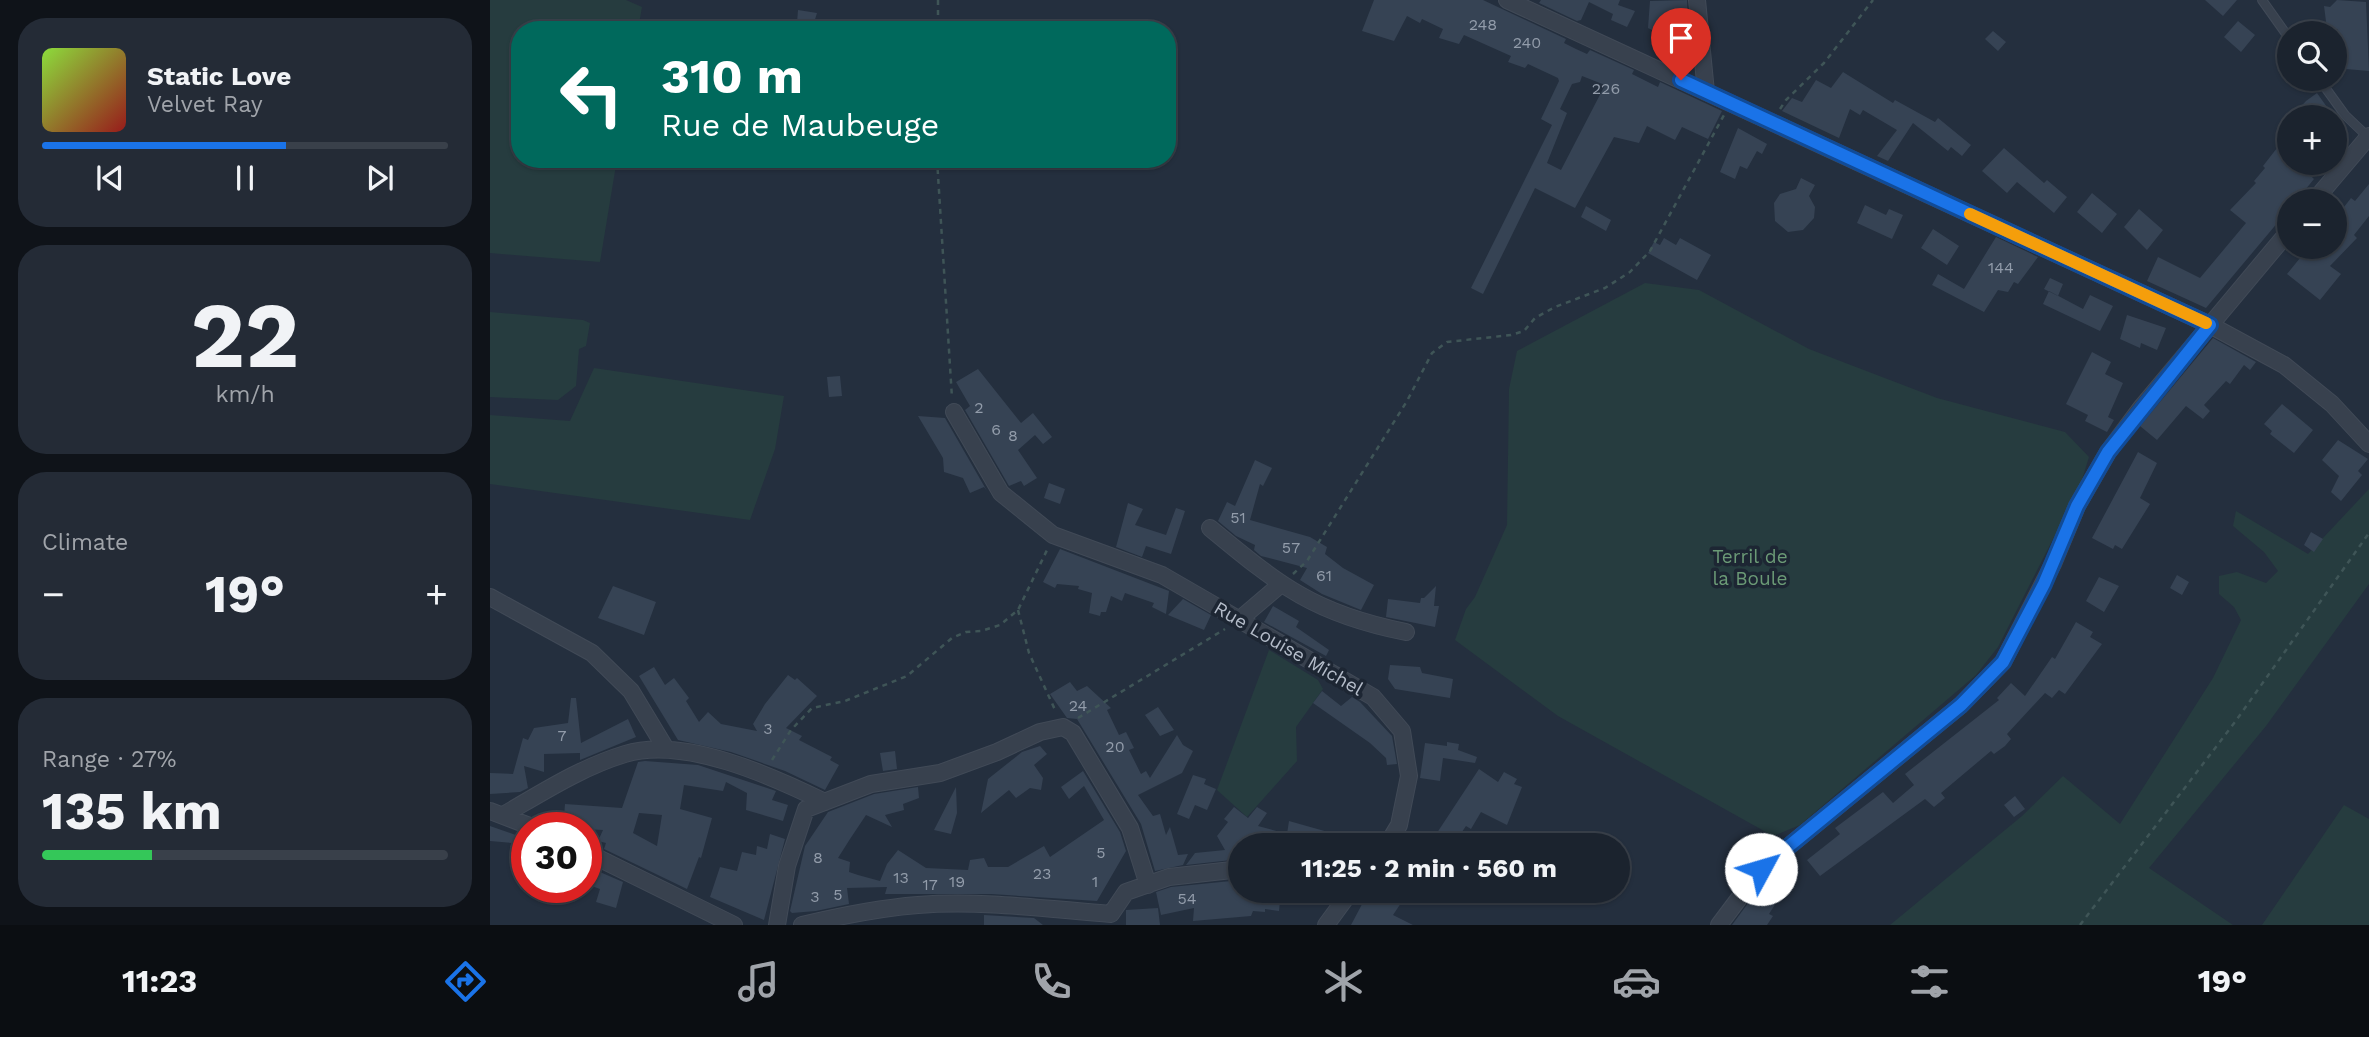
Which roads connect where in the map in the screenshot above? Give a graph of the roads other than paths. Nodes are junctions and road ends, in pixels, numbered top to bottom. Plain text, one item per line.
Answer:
1 (1507, 0) edge
2 (1697, 0) edge
3 (2262, 0) edge
4 (2277, 21) edge
5 (2328, 91) edge
6 (1706, 92) junction
7 (2369, 137) edge
8 (2324, 189) edge
9 (2277, 245) edge
10 (2210, 325) junction
11 (954, 412) road end
12 (2369, 444) edge
13 (1210, 528) dead end
14 (1280, 585) junction
15 (490, 597) edge
16 (1240, 620) junction
17 (1406, 632) dead end
18 (666, 749) junction
19 (825, 802) junction
20 (497, 813) edge
21 (1394, 833) edge
22 (602, 860) edge
23 (1228, 870) edge
24 (1148, 885) junction
25 (1338, 903) edge
26 (1114, 920) edge
27 (734, 925) edge
28 (777, 925) edge
29 (802, 925) edge
30 (1326, 925) edge
31 (1719, 925) edge

1 - 6 street
2 - 6 street
3 - 4 lane
5 - 7 lane
6 - 10 street
7 - 8 street
9 - 10 street
10 - 12 street
10 - 31 street
11 - 16 street, Rue Louise Michel
13 - 14 street
14 - 16 street
14 - 17 street
15 - 18 street
16 - 21 street, Rue Louise Michel
18 - 19 street
18 - 20 street
19 - 24 street
19 - 28 street
22 - 27 street
23 - 24 street
24 - 26 street
25 - 30 street
26 - 29 street

